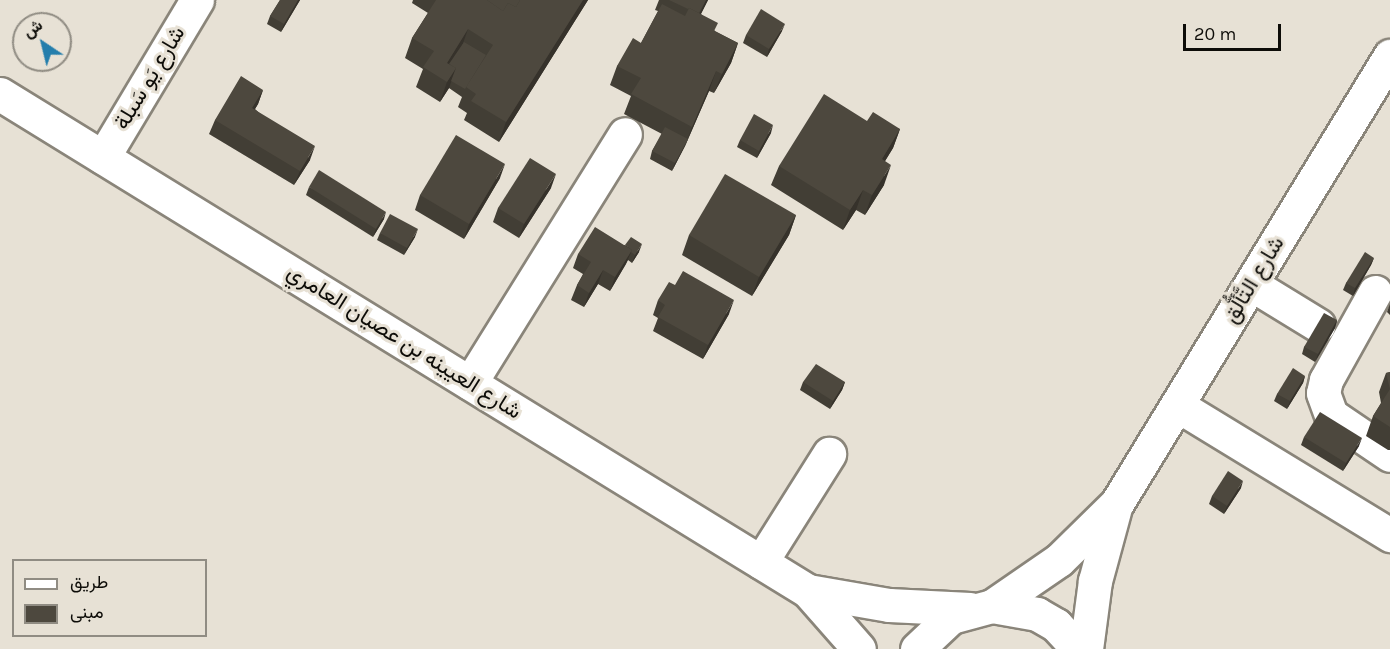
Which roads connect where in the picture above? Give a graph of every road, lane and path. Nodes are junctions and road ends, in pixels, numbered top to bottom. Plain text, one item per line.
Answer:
1 (197, 0) edge
2 (1390, 56) edge
3 (0, 94) edge
4 (625, 134) dead end
5 (102, 157) junction
6 (1251, 284) junction
7 (1375, 292) dead end
8 (1332, 334) junction
9 (470, 383) junction
10 (1177, 405) junction
11 (829, 454) dead end
12 (1390, 455) edge
13 (1117, 503) junction
14 (1390, 535) edge
15 (761, 562) junction
16 (808, 591) junction
17 (981, 607) junction
18 (860, 649) edge
19 (917, 649) edge
20 (1078, 649) edge
21 (1086, 649) edge

1 - 5 street, شارع يَو سَبلة
2 - 6 street, شارع التَّألُّق
3 - 5 street, شارع العيينه بن عصيان العامري
4 - 9 street
5 - 9 street, شارع العيينه بن عصيان العامري
6 - 8 street
6 - 10 street, شارع التَّألُّق
7 - 8 street
8 - 12 street
9 - 15 street, شارع العيينه بن عصيان العامري
10 - 13 street, شارع التَّألُّق
10 - 14 street
11 - 15 street
13 - 17 street, شارع التَّألُّق
13 - 21 street, شارع التَّألُّق
15 - 16 street, شارع العيينه بن عصيان العامري
16 - 17 street, شارع العيينه بن عصيان العامري
16 - 18 street, شارع العيينه بن عصيان العامري
17 - 19 street, شارع التَّألُّق
17 - 20 street, شارع العيينه بن عصيان العامري

